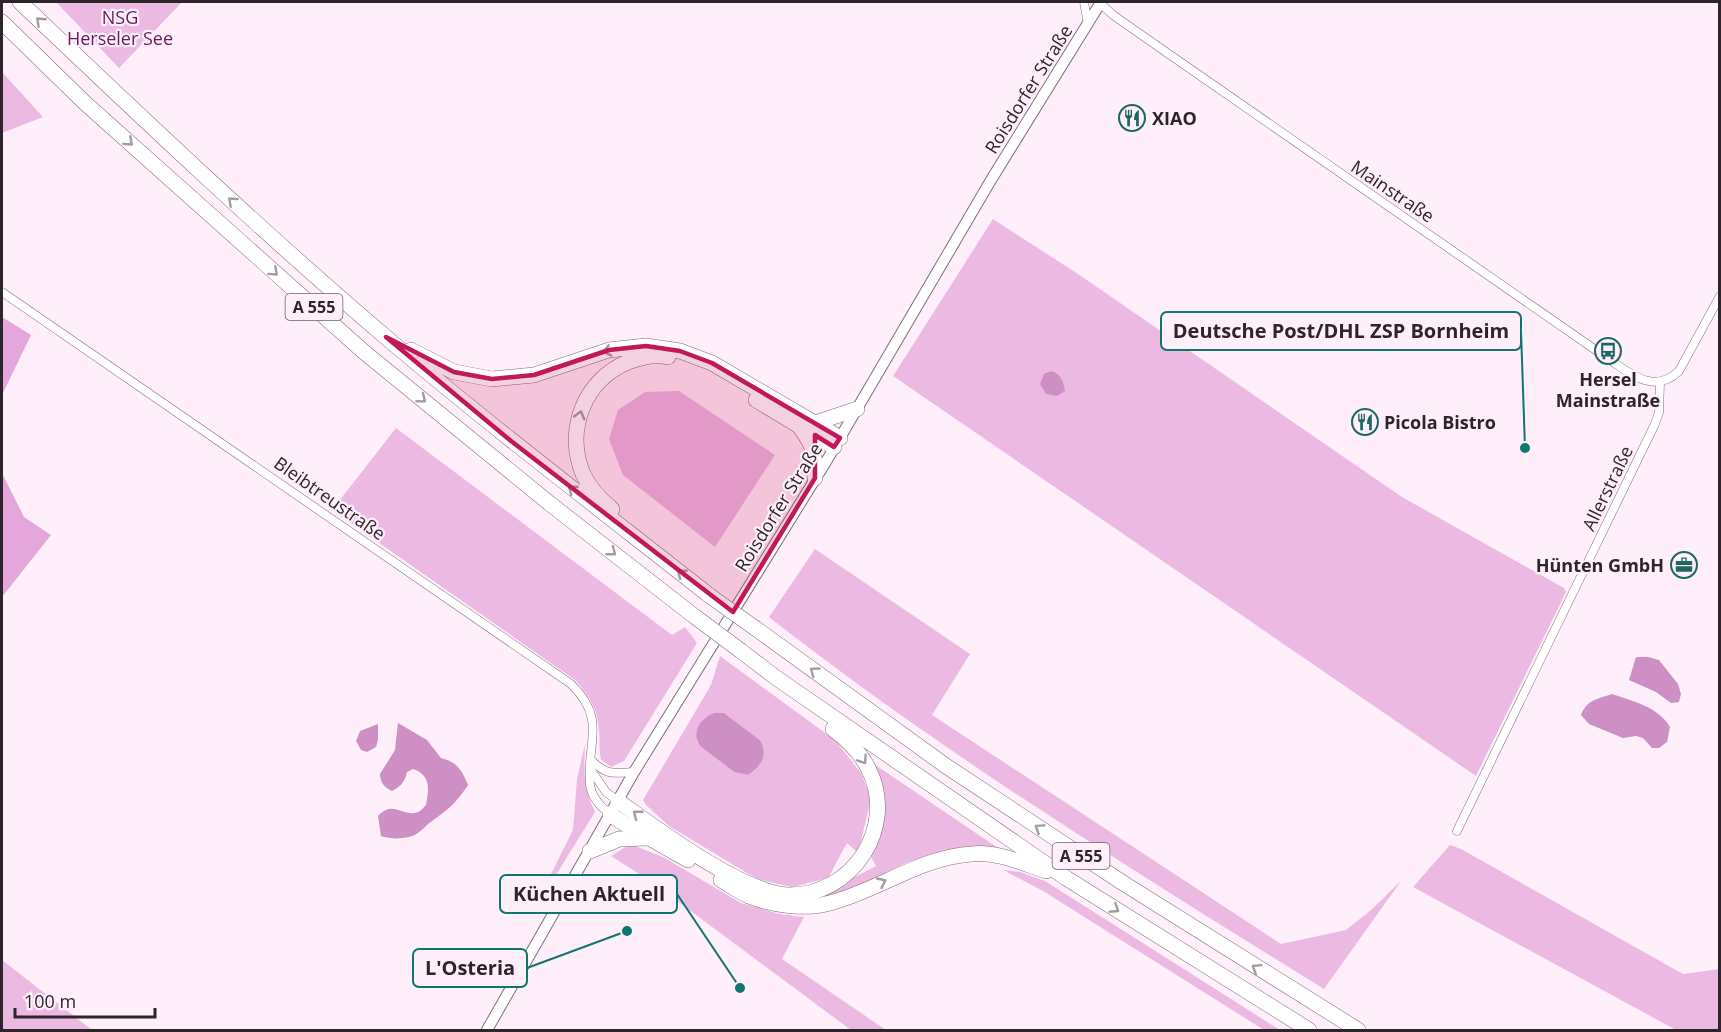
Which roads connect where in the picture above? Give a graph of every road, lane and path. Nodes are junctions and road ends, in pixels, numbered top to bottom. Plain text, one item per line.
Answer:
1 (20, 2) edge
2 (1084, 2) edge
3 (1100, 2) edge
4 (2, 22) edge
5 (1088, 24) junction
6 (2, 292) edge
7 (1719, 296) edge
8 (386, 337) junction
9 (1660, 382) junction
10 (857, 409) junction
11 (815, 423) junction
12 (799, 427) junction
13 (837, 442) junction
14 (815, 478) junction
15 (652, 550) junction
16 (775, 677) junction
17 (591, 760) junction
18 (591, 770) junction
19 (634, 772) junction
20 (614, 807) junction
21 (1457, 831) dead end
22 (650, 838) junction
23 (590, 851) junction
24 (1066, 878) junction
25 (487, 1030) edge
26 (1309, 1030) edge
27 (1358, 1030) edge

8 -> 1 highway, A 555
2 - 5 street
3 - 5 main road, Roisdorfer Straße
3 - 9 street, Mainstraße
4 -> 16 highway, A 555, bridge
5 - 10 main road, Roisdorfer Straße
6 - 17 street, Bleibtreustraße
7 - 9 street
11 -> 8 highway
15 -> 8 highway, A 555
9 - 21 street, Allerstraße
10 - 11 highway
10 - 13 main road, Roisdorfer Straße
11 - 13 highway
12 - 13 highway
12 - 14 highway
15 -> 12 highway
13 - 14 main road, Roisdorfer Straße
14 - 19 main road, Roisdorfer Straße
27 -> 15 highway, A 555, bridge
16 -> 20 highway
16 - 24 highway, A 555
17 - 18 street, Bleibtreustraße
17 - 19 street
18 - 20 street
18 - 20 street, Bleibtreustraße
19 - 20 main road, Roisdorfer Straße
20 - 22 highway
20 - 23 main road, Roisdorfer Straße
22 - 23 highway
22 -> 24 highway
23 - 25 main road, Roisdorfer Straße
24 -> 26 highway, A 555

